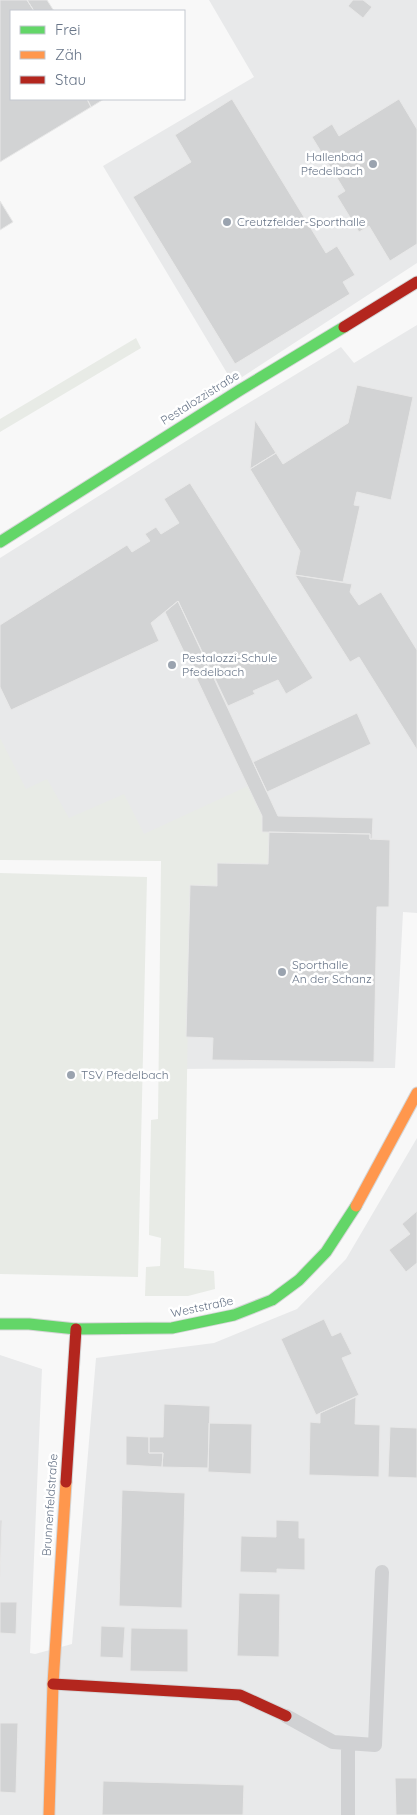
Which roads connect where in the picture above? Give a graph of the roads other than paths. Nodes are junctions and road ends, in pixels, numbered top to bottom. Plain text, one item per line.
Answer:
1 (417, 282) edge
2 (0, 542) edge
3 (417, 1092) edge
4 (0, 1324) edge
5 (76, 1329) junction
6 (382, 1572) dead end
7 (52, 1684) junction
8 (286, 1716) joint
9 (348, 1743) junction
10 (49, 1815) edge
11 (348, 1815) edge

1 - 2 street, Pestalozzistraße
3 - 5 street, Weststraße
4 - 5 street, Weststraße
5 - 7 street, Brunnenfeldstraße
6 - 9 lane
7 - 8 street
7 - 10 street, Brunnenfeldstraße
8 - 9 lane
9 - 11 lane

